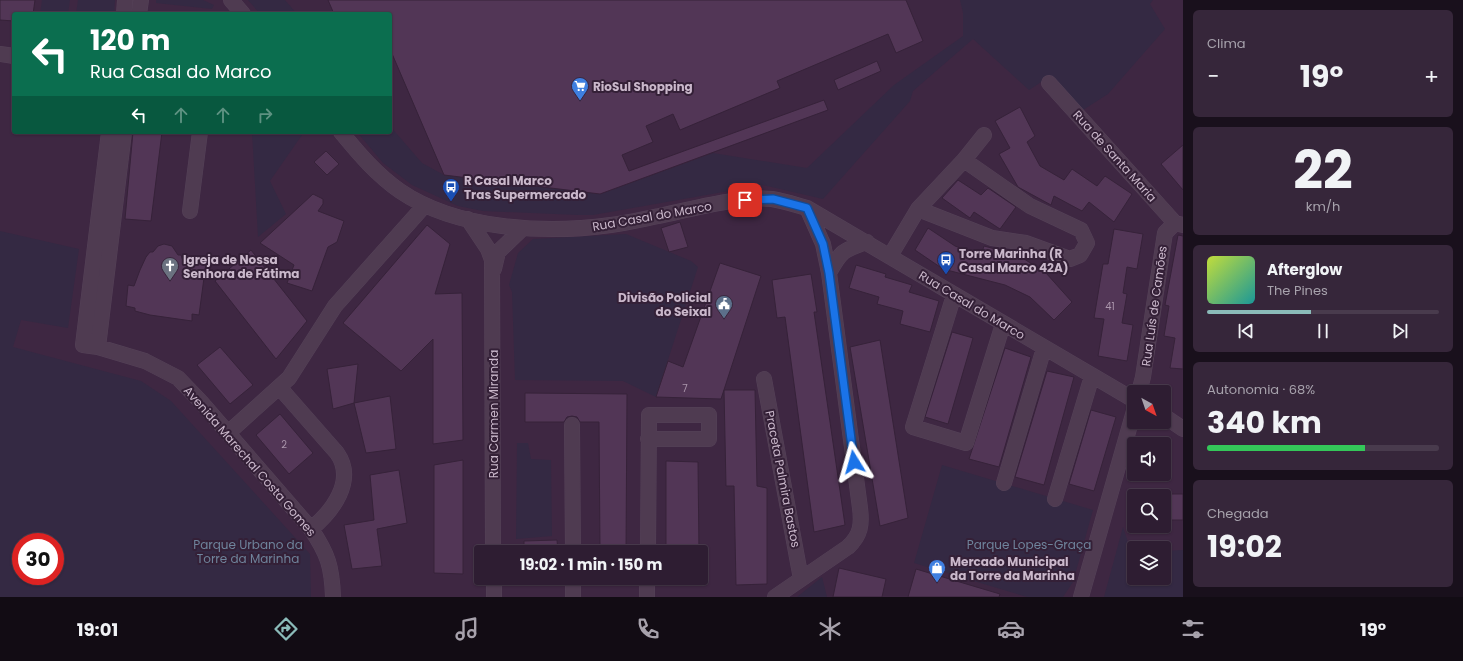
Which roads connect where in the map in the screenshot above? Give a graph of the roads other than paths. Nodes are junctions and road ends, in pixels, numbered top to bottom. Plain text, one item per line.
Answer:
1 (125, 0) edge
2 (141, 0) edge
3 (124, 12) edge
4 (139, 12) edge
5 (0, 54) edge
6 (12, 56) edge
7 (1049, 83) dead end
8 (109, 134) edge
9 (124, 134) edge
10 (200, 134) edge
11 (343, 134) edge
12 (984, 135) dead end
13 (964, 160) junction
14 (426, 205) junction
15 (807, 208) junction
16 (918, 209) junction
17 (190, 211) dead end
18 (468, 219) junction
19 (1179, 224) edge
20 (523, 228) junction
21 (867, 242) junction
22 (890, 256) junction
23 (829, 273) junction
24 (493, 276) junction
25 (954, 295) junction
26 (1003, 324) junction
27 (98, 347) junction
28 (1044, 348) junction
29 (1092, 376) junction
30 (764, 378) dead end
31 (1141, 385) edge
32 (280, 388) junction
33 (1127, 396) edge
34 (1171, 421) edge
35 (572, 425) dead end
36 (1129, 429) edge
37 (1183, 429) edge
38 (228, 433) junction
39 (648, 439) dead end
40 (1004, 483) dead end
41 (1055, 499) dead end
42 (311, 529) junction
43 (494, 545) edge
44 (573, 545) edge
45 (648, 545) edge
46 (801, 579) junction
47 (494, 585) edge
48 (573, 585) edge
49 (648, 585) edge
50 (333, 597) edge
51 (494, 597) edge
52 (573, 597) edge
53 (647, 597) edge
54 (775, 597) edge
55 (1081, 597) edge

1 - 3 street
2 - 4 street
5 - 6 street
7 - 19 street, Rua de Santa Maria
8 - 27 street, Avenida Marechal Costa Gomes
9 - 27 street
10 - 17 street
11 - 14 street, Rua Casal do Marco
12 - 13 street
13 - 16 street
13 - 16 street
14 - 18 street, Rua Casal do Marco
14 - 32 street
15 - 20 street, Rua Casal do Marco
15 - 21 street, Rua Casal do Marco
15 - 23 street
16 - 22 street
18 - 20 street, Rua Casal do Marco
18 - 24 street, Rua Carmen Miranda
19 - 31 street, Rua Luís de Camões
20 - 24 street, Rua Carmen Miranda
21 - 22 street, Rua Casal do Marco
21 - 23 street
22 - 25 street, Rua Casal do Marco
23 - 46 street
24 - 43 street, Rua Carmen Miranda
25 - 26 street, Rua Casal do Marco
25 - 26 street
26 - 28 street, Rua Casal do Marco
27 - 38 street, Avenida Marechal Costa Gomes
28 - 29 street, Rua Casal do Marco
28 - 40 street
29 - 33 street, Rua Casal do Marco
29 - 41 street
30 - 46 street, Praceta Palmira Bastos
32 - 38 street
32 - 42 street
34 - 37 street
35 - 44 street
36 - 55 street
38 - 42 street, Avenida Marechal Costa Gomes
39 - 45 street
42 - 50 street, Avenida Marechal Costa Gomes
46 - 54 street
47 - 51 street
48 - 52 street
49 - 53 street

